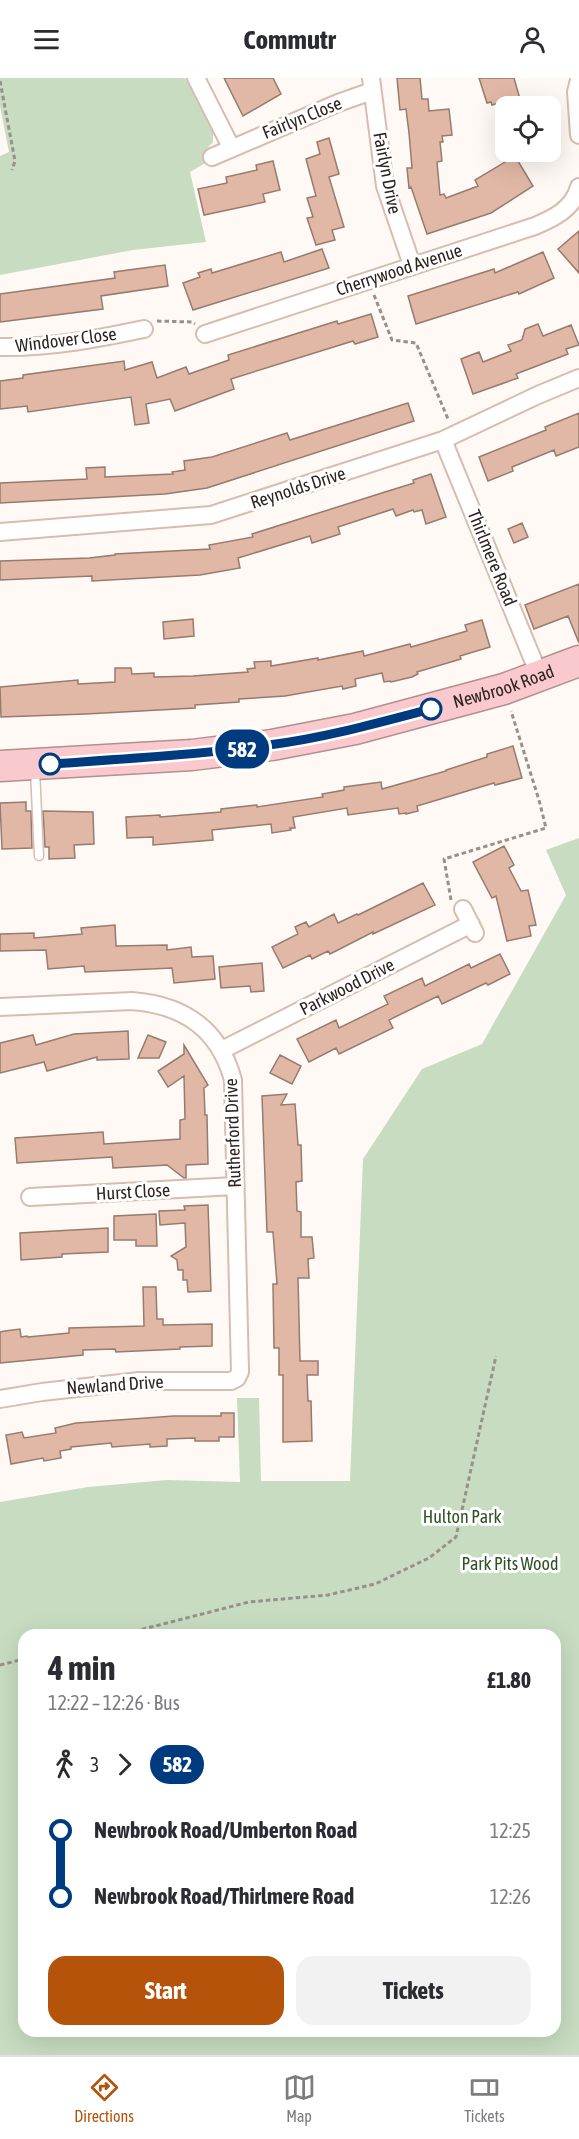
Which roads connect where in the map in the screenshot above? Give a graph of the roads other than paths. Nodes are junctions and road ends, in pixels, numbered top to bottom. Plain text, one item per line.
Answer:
1 (196, 78) edge
2 (579, 80) edge
3 (372, 85) edge
4 (579, 135) edge
5 (231, 147) junction
6 (212, 156) dead end
7 (579, 187) edge
8 (411, 266) junction
9 (135, 325) road end
10 (205, 334) road end
11 (0, 347) edge
12 (579, 378) edge
13 (449, 438) junction
14 (0, 532) edge
15 (579, 661) edge
16 (540, 676) junction
17 (35, 765) junction
18 (0, 766) edge
19 (39, 856) dead end
20 (470, 922) dead end
21 (0, 1007) edge
22 (222, 1050) junction
23 (235, 1186) junction
24 (30, 1196) dead end
25 (231, 1380) joint
26 (0, 1400) edge

1 - 5 street
2 - 4 street
3 - 5 street, Fairlyn Close
3 - 8 street, Fairlyn Drive
5 - 6 street, Fairlyn Close
7 - 8 street, Cherrywood Avenue
8 - 10 street, Cherrywood Avenue
9 - 11 street, Windover Close
12 - 13 street, Reynolds Drive
13 - 14 street, Reynolds Drive
13 - 16 street, Thirlmere Road
15 - 16 highway, Newbrook Road
16 - 17 highway, Newbrook Road
17 - 18 highway, Newbrook Road
17 - 19 lane
20 - 22 street, Parkwood Drive
21 - 22 street, Rutherford Drive
22 - 23 street, Rutherford Drive
23 - 24 street, Hurst Close
23 - 25 street, Rutherford Drive
25 - 26 street, Newland Drive

